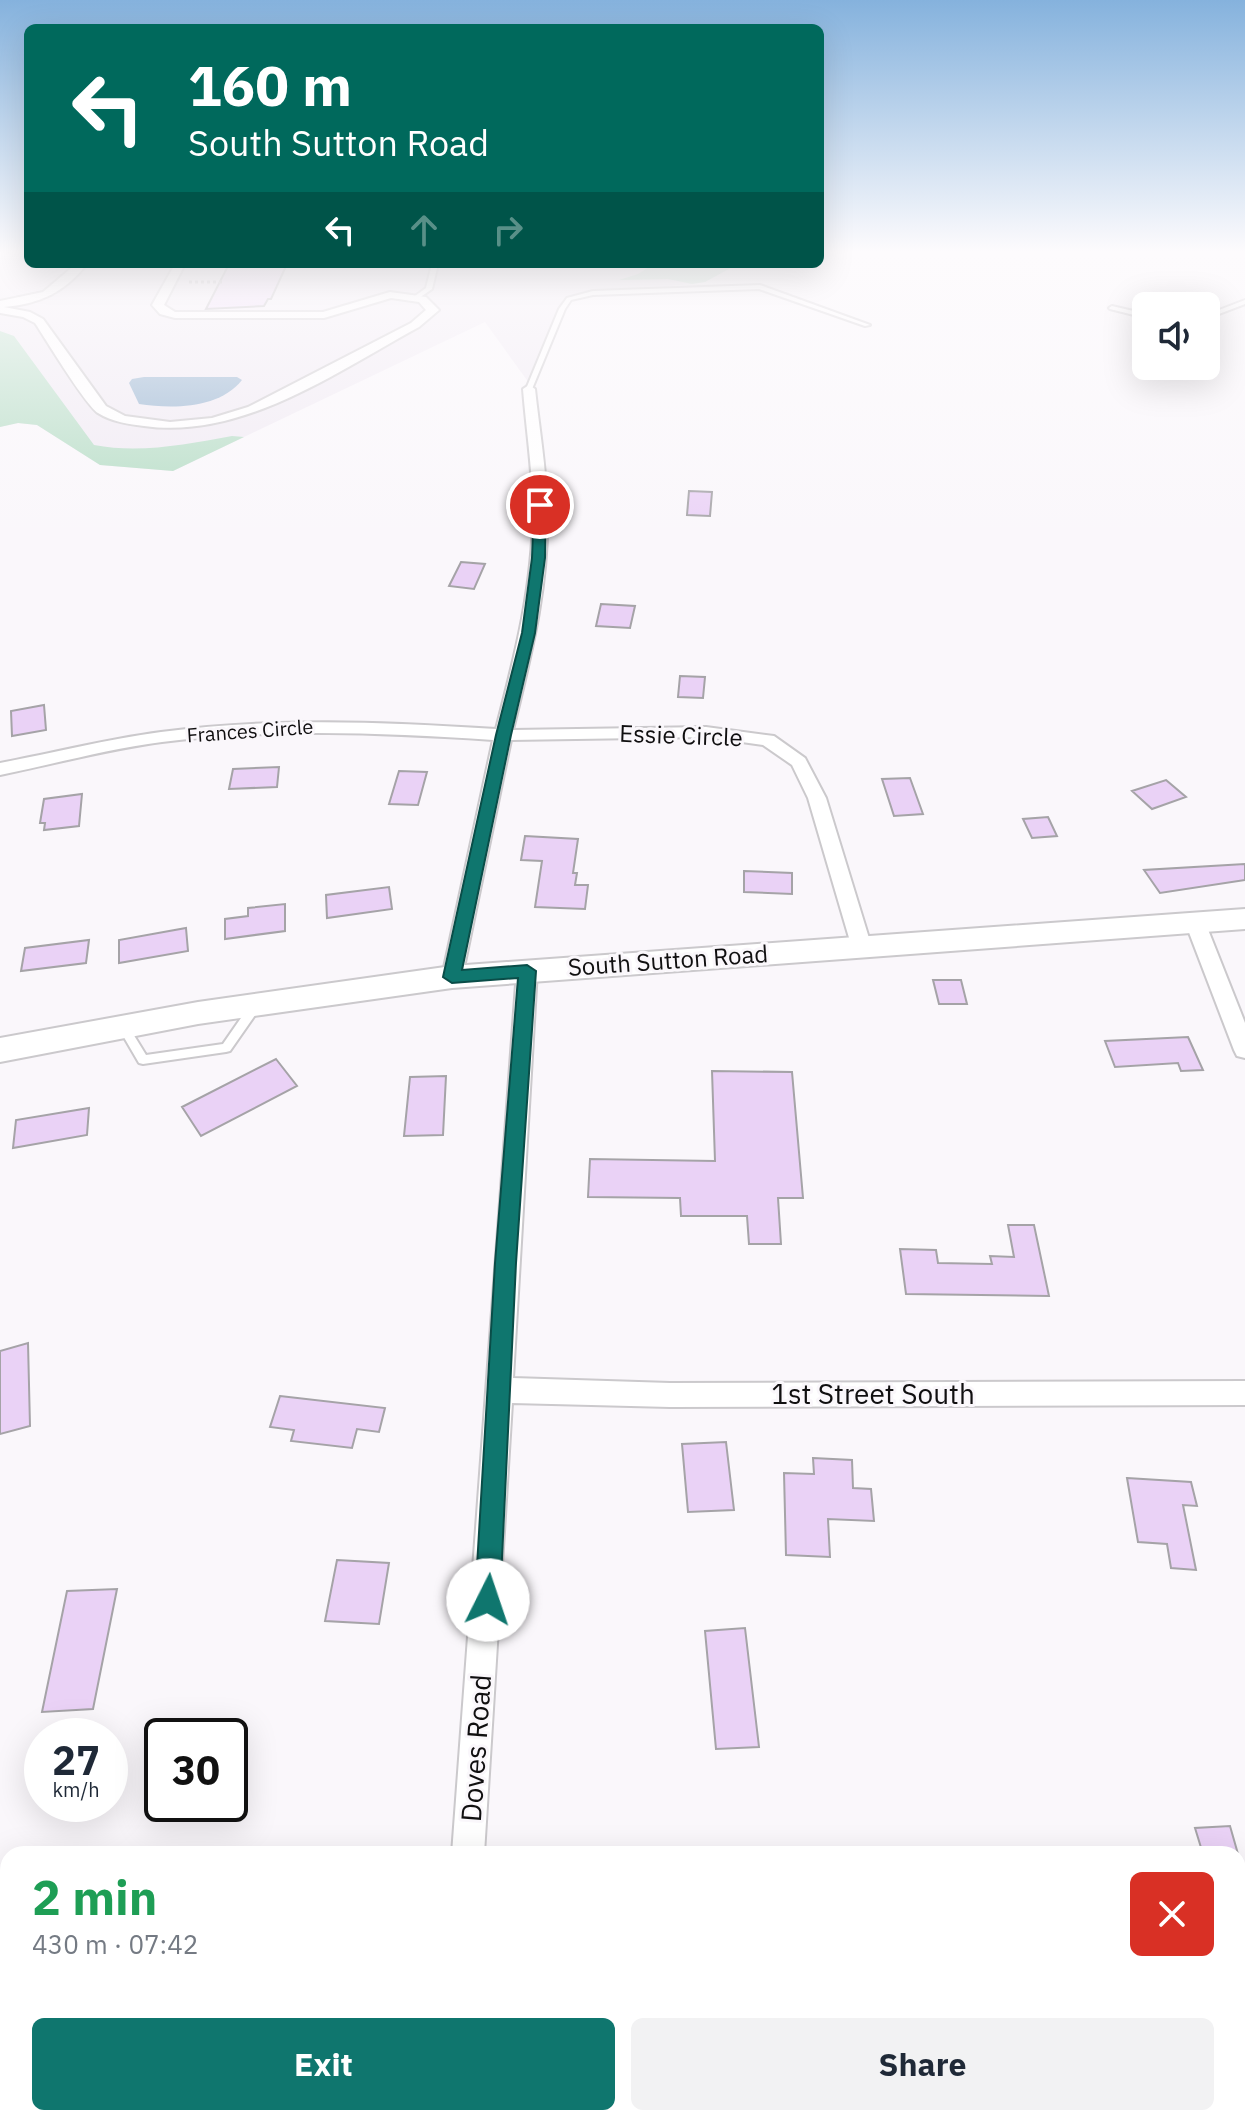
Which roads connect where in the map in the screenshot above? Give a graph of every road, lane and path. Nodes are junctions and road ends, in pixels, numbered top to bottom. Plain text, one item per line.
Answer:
1 (59, 348) edge
2 (371, 348) edge
3 (546, 348) edge
4 (529, 389) joint
5 (503, 735) junction
6 (0, 769) edge
7 (1245, 919) edge
8 (1195, 922) junction
9 (862, 948) junction
10 (527, 971) junction
11 (452, 977) junction
12 (0, 1050) edge
13 (1245, 1050) edge
14 (501, 1390) junction
15 (1245, 1393) edge
16 (469, 1846) edge

1 - 2 street
3 - 4 lane
4 - 5 street
5 - 6 street, Frances Circle
5 - 9 street, Essie Circle
5 - 11 street
7 - 8 main road, South Sutton Road
8 - 9 main road, South Sutton Road
8 - 13 street
9 - 10 main road, South Sutton Road
10 - 11 main road, South Sutton Road
10 - 14 street, Doves Road
11 - 12 main road, South Sutton Road
14 - 15 street, 1st Street South
14 - 16 street, Doves Road

